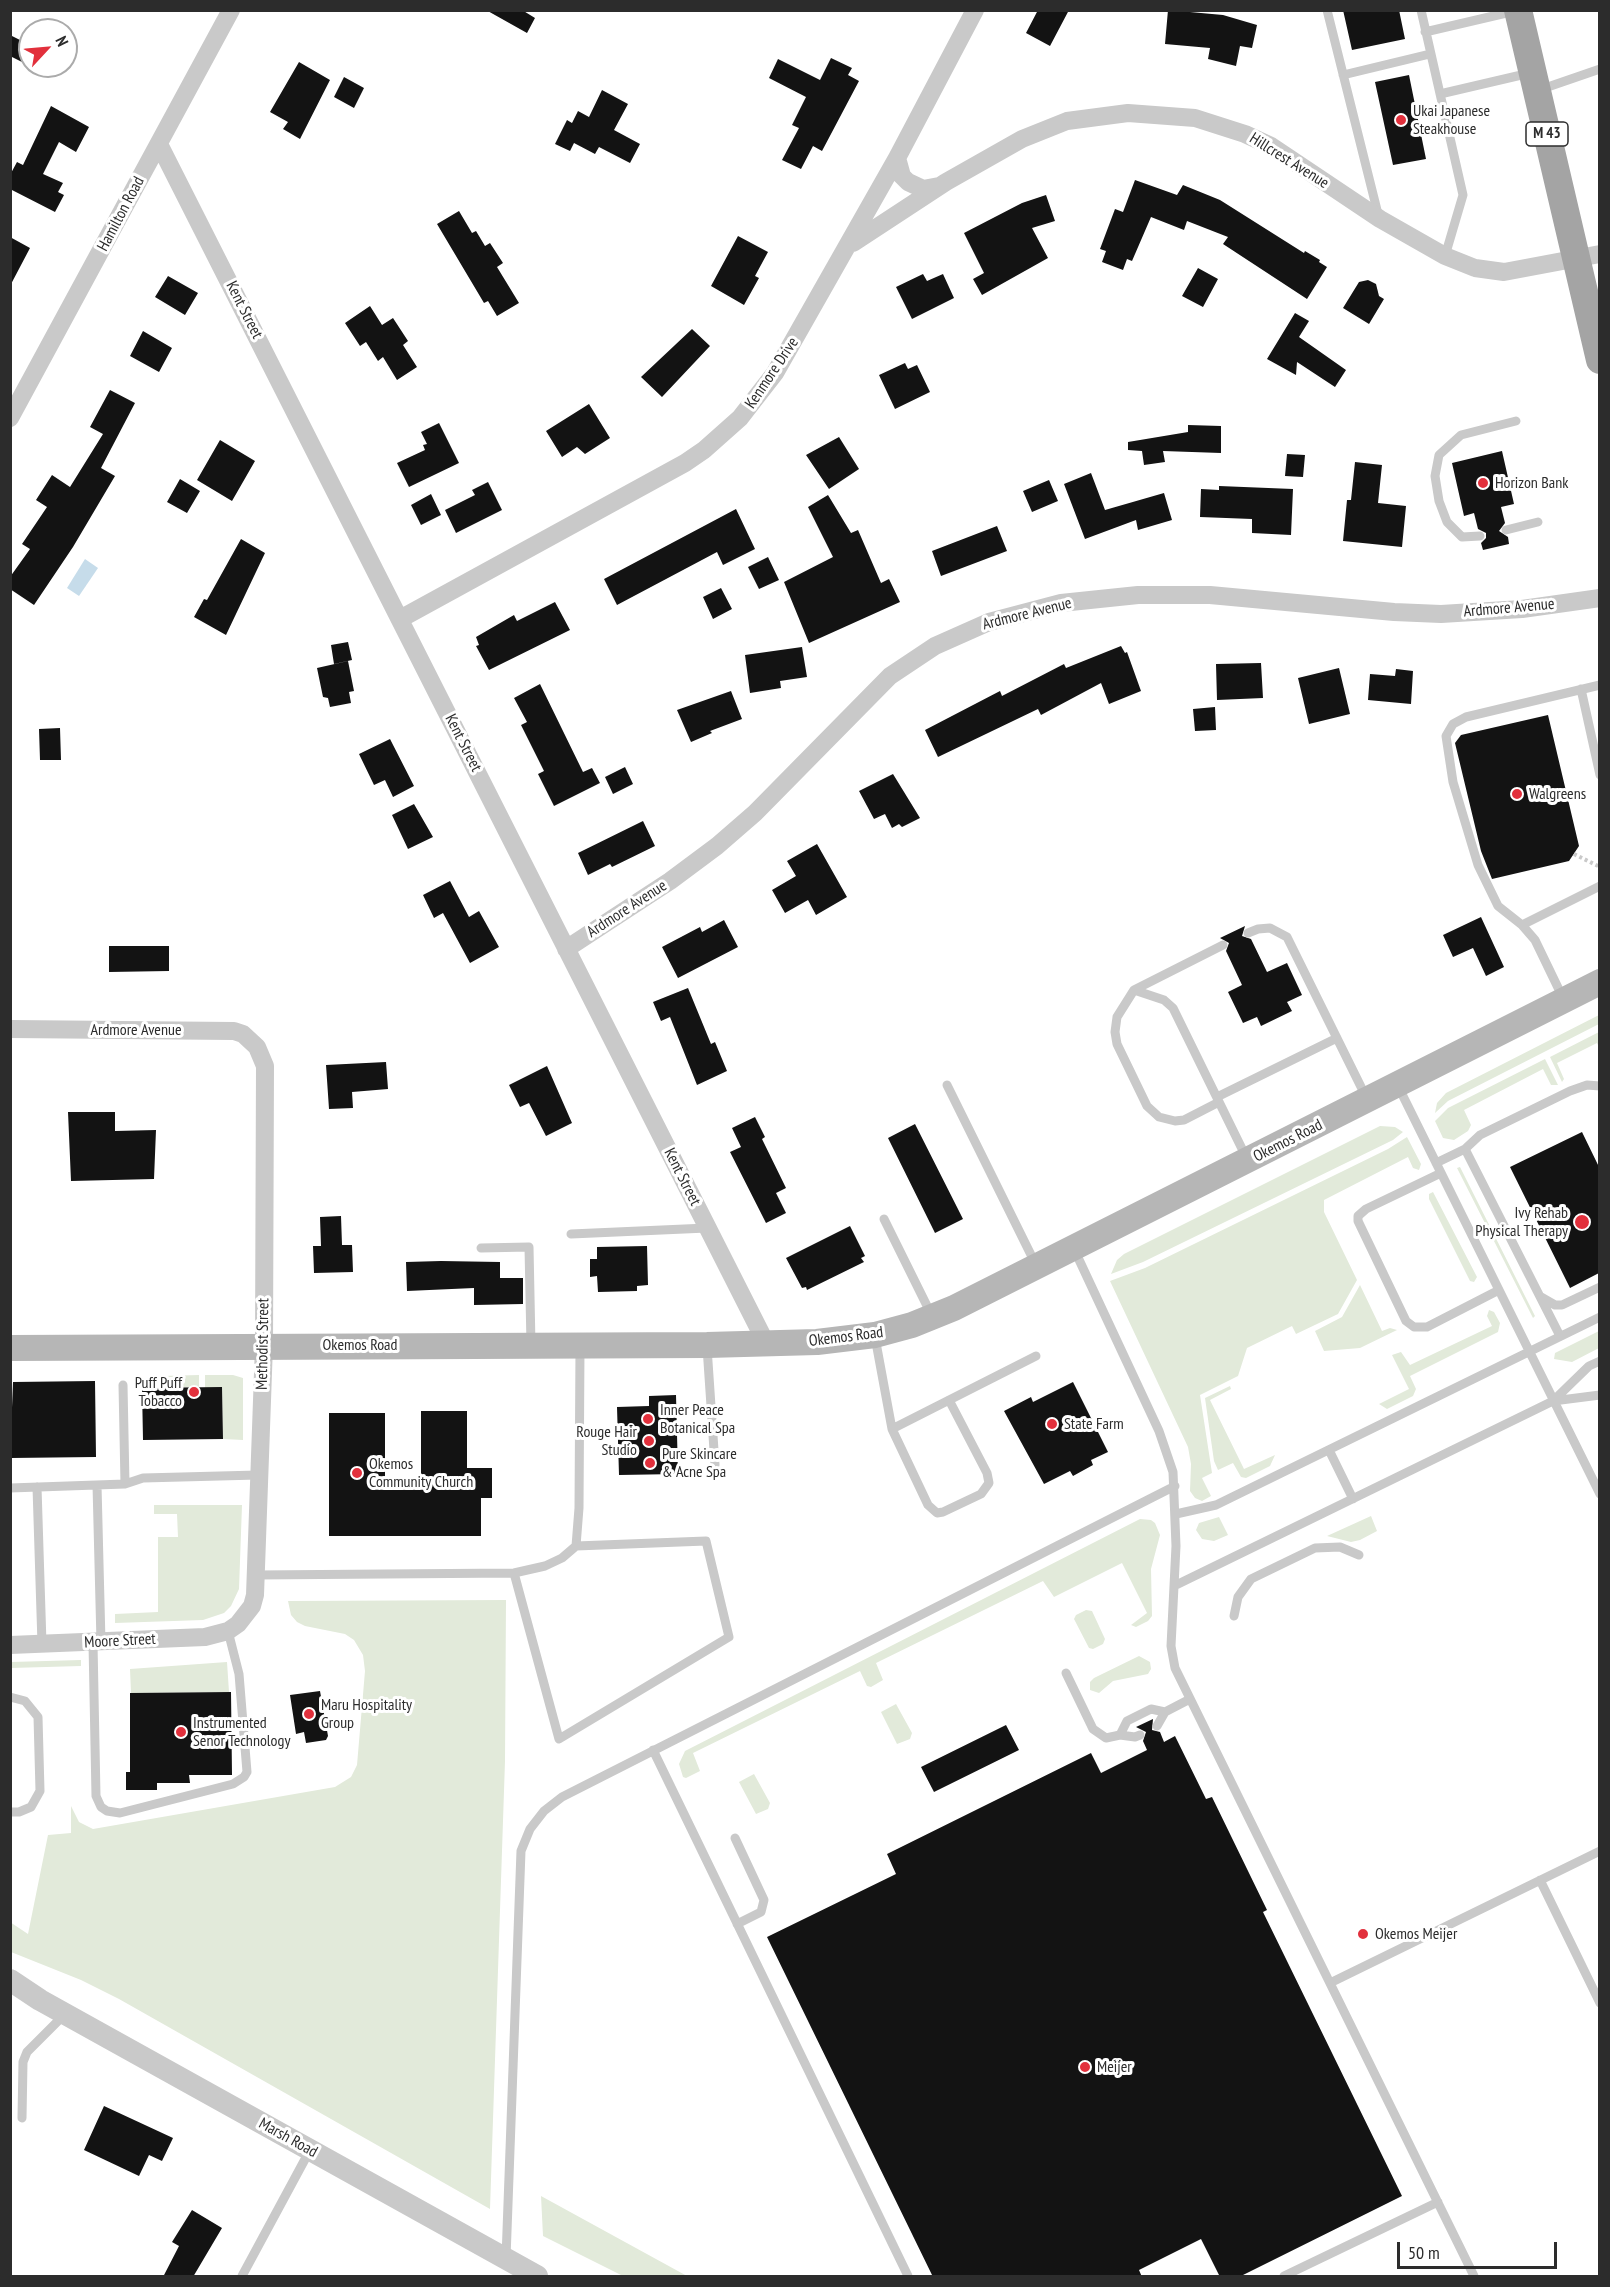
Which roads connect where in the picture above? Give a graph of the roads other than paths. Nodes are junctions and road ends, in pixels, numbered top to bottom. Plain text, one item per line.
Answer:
1 (231, 10) edge
2 (975, 10) edge
3 (1327, 10) edge
4 (1420, 10) edge
5 (1517, 10) edge
6 (1425, 32) junction
7 (1430, 54) junction
8 (1599, 69) edge
9 (1343, 75) junction
10 (1535, 82) junction
11 (1440, 94) junction
12 (159, 144) junction
13 (897, 158) junction
14 (945, 182) junction
15 (1380, 219) junction
16 (849, 246) junction
17 (1445, 255) junction
18 (1588, 256) edge
19 (1599, 360) edge
20 (10, 418) edge
21 (1516, 421) dead end
22 (1538, 522) dead end
23 (1506, 530) dead end
24 (1480, 536) dead end
25 (1599, 598) edge
26 (400, 620) junction
27 (1599, 685) edge
28 (1581, 689) junction
29 (1599, 775) edge
30 (1599, 886) edge
31 (1522, 925) junction
32 (1248, 933) dead end
33 (1223, 945) dead end
34 (566, 949) junction
35 (1599, 982) edge
36 (1134, 990) junction
37 (1564, 1000) junction
38 (10, 1029) edge
39 (1337, 1038) junction
40 (257, 1047) joint
41 (947, 1085) dead end
42 (1398, 1086) junction
43 (1599, 1086) edge
44 (1218, 1100) junction
45 (1368, 1101) junction
46 (1465, 1149) junction
47 (1248, 1161) junction
48 (1436, 1163) junction
49 (1441, 1173) junction
50 (884, 1219) dead end
51 (707, 1228) junction
52 (571, 1234) dead end
53 (481, 1248) dead end
54 (1074, 1249) junction
55 (1037, 1267) junction
56 (1599, 1287) edge
57 (1499, 1290) junction
58 (1539, 1296) junction
59 (933, 1317) junction
60 (1599, 1317) edge
61 (875, 1335) junction
62 (1560, 1336) junction
63 (766, 1343) junction
64 (531, 1344) junction
65 (580, 1344) junction
66 (264, 1345) junction
67 (706, 1345) junction
68 (10, 1348) edge
69 (1529, 1352) junction
70 (1036, 1356) dead end
71 (1599, 1361) edge
72 (123, 1385) dead end
73 (1599, 1395) edge
74 (949, 1400) junction
75 (1553, 1401) junction
76 (892, 1429) junction
77 (1329, 1449) junction
78 (715, 1465) dead end
79 (258, 1475) junction
80 (125, 1484) junction
81 (97, 1485) junction
82 (1175, 1485) junction
83 (38, 1487) junction
84 (10, 1488) edge
85 (1599, 1494) edge
86 (1353, 1499) junction
87 (1176, 1514) junction
88 (576, 1546) junction
89 (1359, 1555) dead end
90 (514, 1573) junction
91 (256, 1575) junction
92 (1174, 1586) junction
93 (1234, 1616) dead end
94 (228, 1631) junction
95 (97, 1643) junction
96 (42, 1644) junction
97 (10, 1645) edge
98 (1066, 1674) dead end
99 (10, 1697) edge
100 (1190, 1699) junction
101 (1165, 1712) junction
102 (1157, 1726) dead end
103 (1120, 1735) junction
104 (1140, 1735) dead end
105 (653, 1750) junction
106 (10, 1812) edge
107 (735, 1838) dead end
108 (1599, 1851) edge
109 (1540, 1880) junction
110 (737, 1924) junction
111 (10, 1980) edge
112 (1330, 1983) junction
113 (10, 1998) edge
114 (40, 2000) junction
115 (1599, 2003) edge
116 (66, 2014) junction
117 (22, 2118) dead end
118 (310, 2150) junction
119 (1437, 2202) junction
120 (506, 2259) junction
121 (1294, 2274) edge
122 (242, 2277) edge
123 (537, 2277) edge
124 (908, 2277) edge
125 (1284, 2277) edge
126 (1474, 2277) edge

1 - 12 street, Hamilton Road
2 - 13 street, Kenmore Drive
3 - 9 lane
4 - 6 lane
5 - 6 lane
5 - 10 main road, M 43
6 - 7 lane
7 - 9 lane
7 - 11 lane
8 - 10 lane
9 - 15 lane
10 - 11 lane
10 - 18 main road, M 43
11 - 17 lane
12 - 20 street, Hamilton Road
12 - 26 street, Kent Street
13 - 14 street
13 - 16 street, Kenmore Drive
14 - 15 street, Hillcrest Avenue
14 - 16 street, Hillcrest Avenue
15 - 17 street, Hillcrest Avenue
16 - 26 street, Kenmore Drive
17 - 18 street, Hillcrest Avenue
18 - 19 main road, M 43
21 - 24 lane
22 - 23 lane
25 - 34 street, Ardmore Avenue
26 - 34 street, Kent Street
27 - 28 lane
28 - 29 lane
28 - 31 lane
30 - 31 lane
31 - 37 lane
32 - 39 lane
33 - 36 lane
34 - 51 street, Kent Street
35 - 37 main road, Okemos Road
36 - 44 lane
36 - 44 lane
37 - 42 main road, Okemos Road
38 - 40 street, Ardmore Avenue
39 - 44 lane
39 - 45 lane
40 - 66 street, Methodist Street
41 - 55 lane
42 - 45 main road, Okemos Road
42 - 48 lane
43 - 46 lane
44 - 47 lane
45 - 47 main road, Okemos Road
46 - 48 lane
46 - 58 lane
47 - 54 main road, Okemos Road
48 - 49 lane
49 - 57 lane
49 - 57 lane
50 - 59 lane
51 - 52 lane
51 - 63 street, Kent Street
53 - 64 lane
54 - 55 main road, Okemos Road
54 - 82 lane
55 - 59 main road, Okemos Road
56 - 58 lane
57 - 69 lane
58 - 62 lane
59 - 61 main road, Okemos Road
60 - 62 lane
61 - 63 main road, Okemos Road
61 - 76 lane
62 - 69 lane
63 - 67 main road, Okemos Road
64 - 65 main road, Okemos Road
64 - 66 main road, Okemos Road
65 - 67 main road, Okemos Road
65 - 88 lane
66 - 68 main road, Okemos Road
66 - 79 street, Methodist Street
67 - 78 lane
69 - 75 lane
69 - 77 lane
70 - 74 lane
71 - 75 lane
72 - 80 lane
73 - 75 lane
74 - 76 lane
74 - 76 lane
75 - 85 lane
75 - 86 lane
77 - 86 lane
77 - 87 lane
79 - 80 lane
79 - 91 street, Methodist Street
80 - 81 lane
81 - 83 lane
81 - 95 lane
82 - 87 lane
82 - 105 lane
83 - 84 lane
83 - 96 lane
86 - 92 lane
87 - 92 lane
88 - 90 lane
88 - 90 lane
89 - 93 lane
90 - 91 lane
91 - 94 street, Methodist Street
92 - 100 lane
94 - 95 street, Moore Street
94 - 95 lane
95 - 96 street, Moore Street
96 - 97 street, Moore Street
98 - 103 lane
99 - 106 lane
100 - 101 lane
100 - 112 lane
101 - 102 lane
101 - 103 lane
103 - 104 lane
105 - 110 lane
105 - 120 lane
107 - 110 lane
108 - 109 lane
109 - 112 lane
109 - 115 lane
110 - 124 lane
111 - 114 street, Marsh Road
112 - 119 lane
113 - 114 street, Marsh Road
114 - 116 street, Marsh Road
116 - 117 lane
116 - 118 street, Marsh Road
118 - 120 street, Marsh Road
118 - 122 lane
119 - 121 lane
119 - 126 lane
120 - 123 street, Marsh Road
121 - 125 lane

